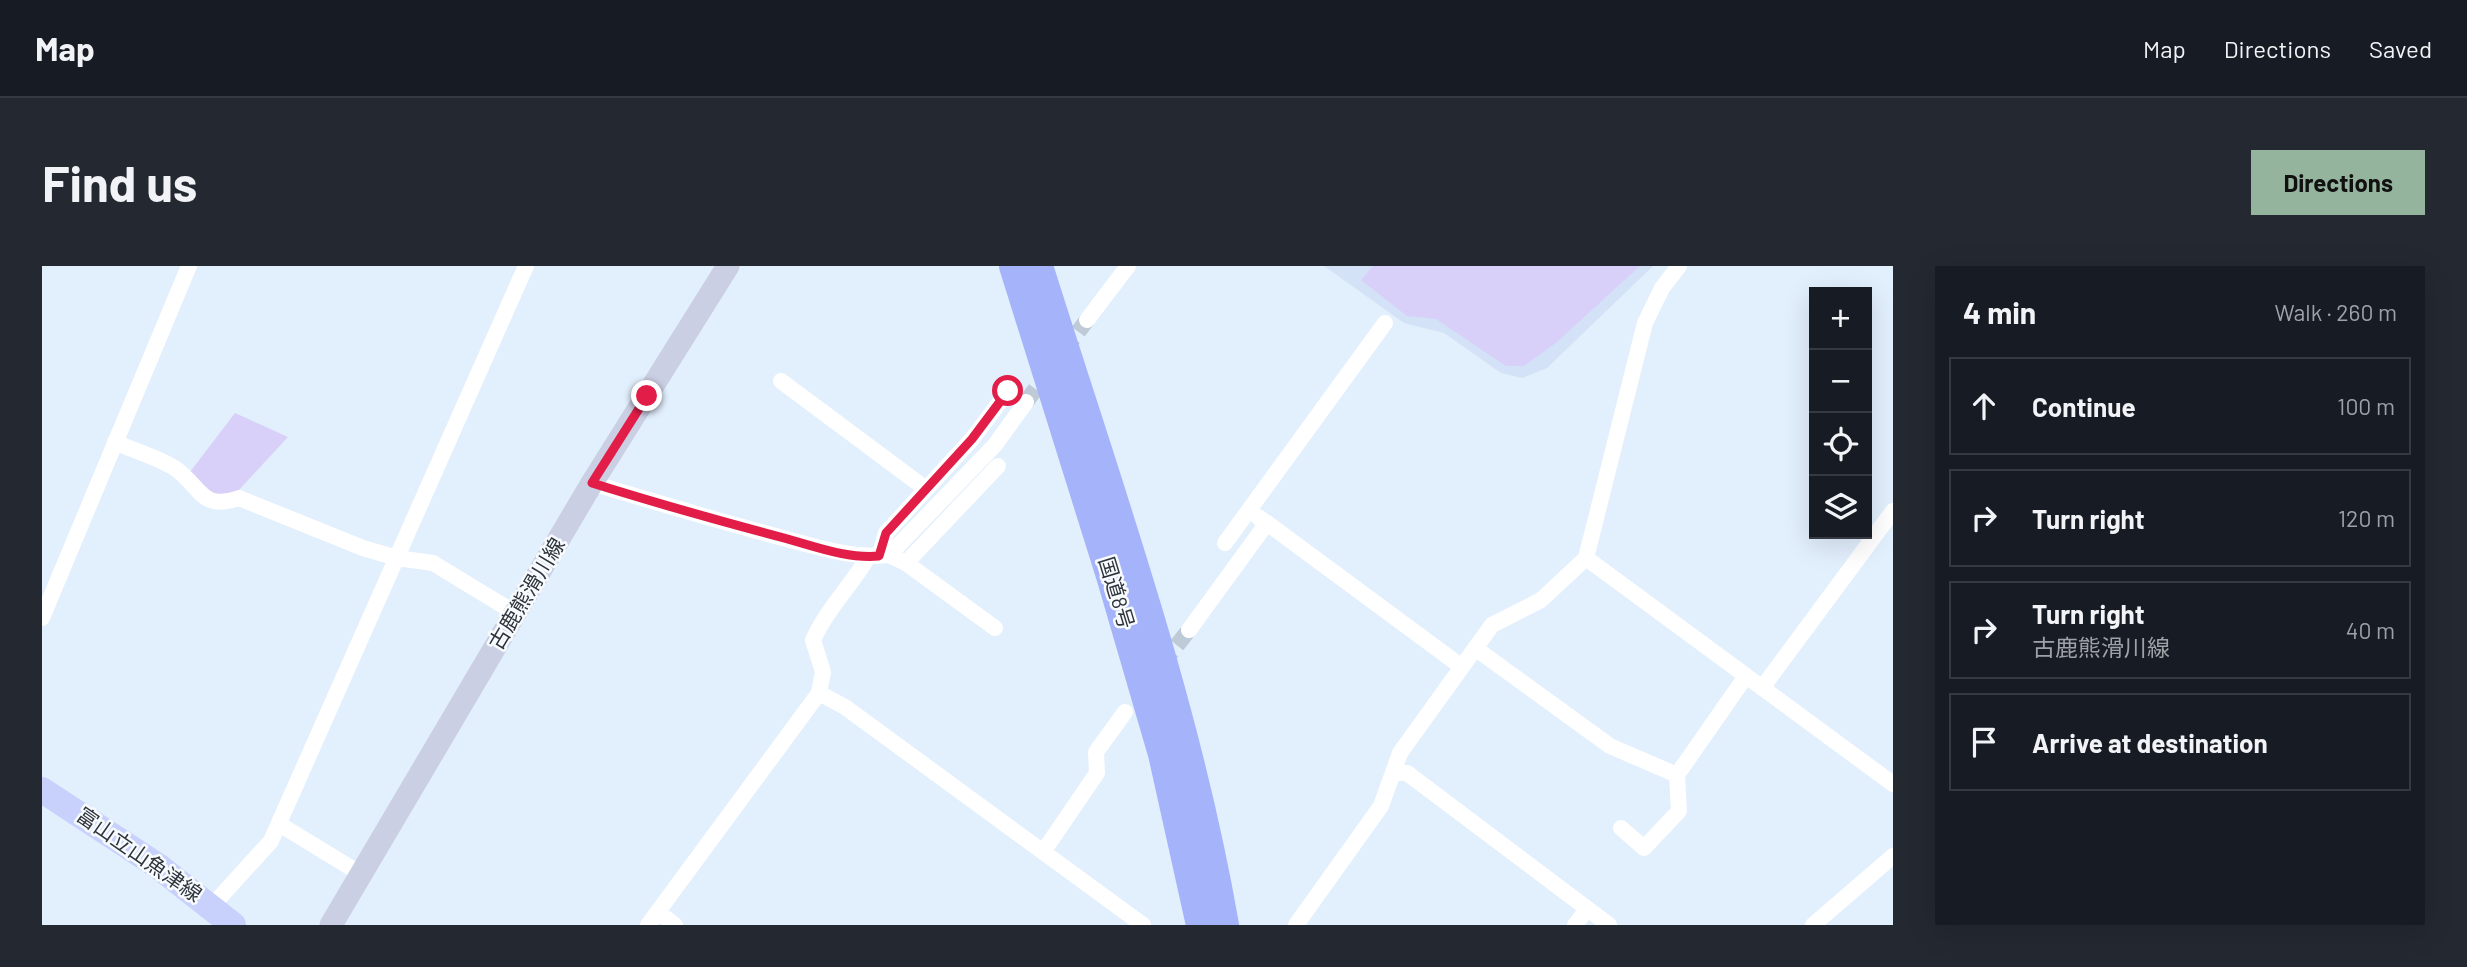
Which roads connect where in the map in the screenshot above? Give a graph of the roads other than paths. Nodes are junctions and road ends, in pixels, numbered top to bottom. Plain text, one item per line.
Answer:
1 (188, 266) edge
2 (526, 266) edge
3 (728, 266) edge
4 (1014, 266) edge
5 (1038, 266) edge
6 (1128, 266) edge
7 (1679, 266) edge
8 (1087, 320) tunnel mouth
9 (1385, 323) dead end
10 (781, 381) dead end
11 (1008, 391) dead end
12 (1026, 402) tunnel mouth
13 (115, 442) junction
14 (998, 466) dead end
15 (592, 483) junction
16 (926, 489) junction
17 (1893, 511) edge
18 (1250, 512) junction
19 (1267, 523) junction
20 (1225, 543) dead end
21 (879, 556) junction
22 (397, 558) junction
23 (1586, 558) junction
24 (906, 563) junction
25 (515, 613) junction
26 (42, 618) edge
27 (995, 628) dead end
28 (1189, 629) tunnel mouth
29 (1475, 648) junction
30 (1462, 667) junction
31 (1746, 676) junction
32 (1762, 688) junction
33 (819, 693) junction
34 (1125, 712) dead end
35 (1395, 773) junction
36 (1677, 775) junction
37 (1893, 783) edge
38 (42, 790) edge
39 (279, 824) junction
40 (1621, 828) dead end
41 (1043, 852) junction
42 (1893, 856) edge
43 (361, 874) junction
44 (212, 906) junction
45 (1587, 909) junction
46 (653, 919) edge
47 (233, 925) edge
48 (331, 925) edge
49 (675, 925) edge
50 (1143, 925) edge
51 (1201, 925) edge
52 (1224, 925) edge
53 (1296, 925) edge
54 (1575, 925) edge
55 (1609, 925) edge
56 (1813, 925) edge

1 - 13 street
2 - 22 street
3 - 15 main road, 古鹿熊滑川線
4 - 51 highway, 国道8号
5 - 52 highway, 国道8号
6 - 8 street
7 - 23 street
9 - 18 street
10 - 16 street
11 - 16 street
12 - 21 street
13 - 22 street
13 - 26 street
14 - 24 street
15 - 21 street
15 - 25 main road, 古鹿熊滑川線
16 - 21 street
17 - 32 street
18 - 19 street
18 - 20 street
19 - 28 street
19 - 30 street
21 - 24 street
21 - 33 street
22 - 25 street
22 - 39 street
23 - 29 street
23 - 31 street
24 - 27 street
25 - 43 main road, 古鹿熊滑川線
29 - 30 street
29 - 36 street
30 - 35 street
31 - 32 street
31 - 36 street
32 - 37 street
33 - 41 street
33 - 46 street
34 - 41 street
35 - 45 street
35 - 53 street
36 - 40 street
38 - 44 main road, 富山立山魚津線
39 - 43 street
39 - 44 street
41 - 50 street
42 - 56 street
43 - 48 main road, 古鹿熊滑川線
44 - 47 main road, 富山立山魚津線
45 - 54 street
45 - 55 street
46 - 49 street

